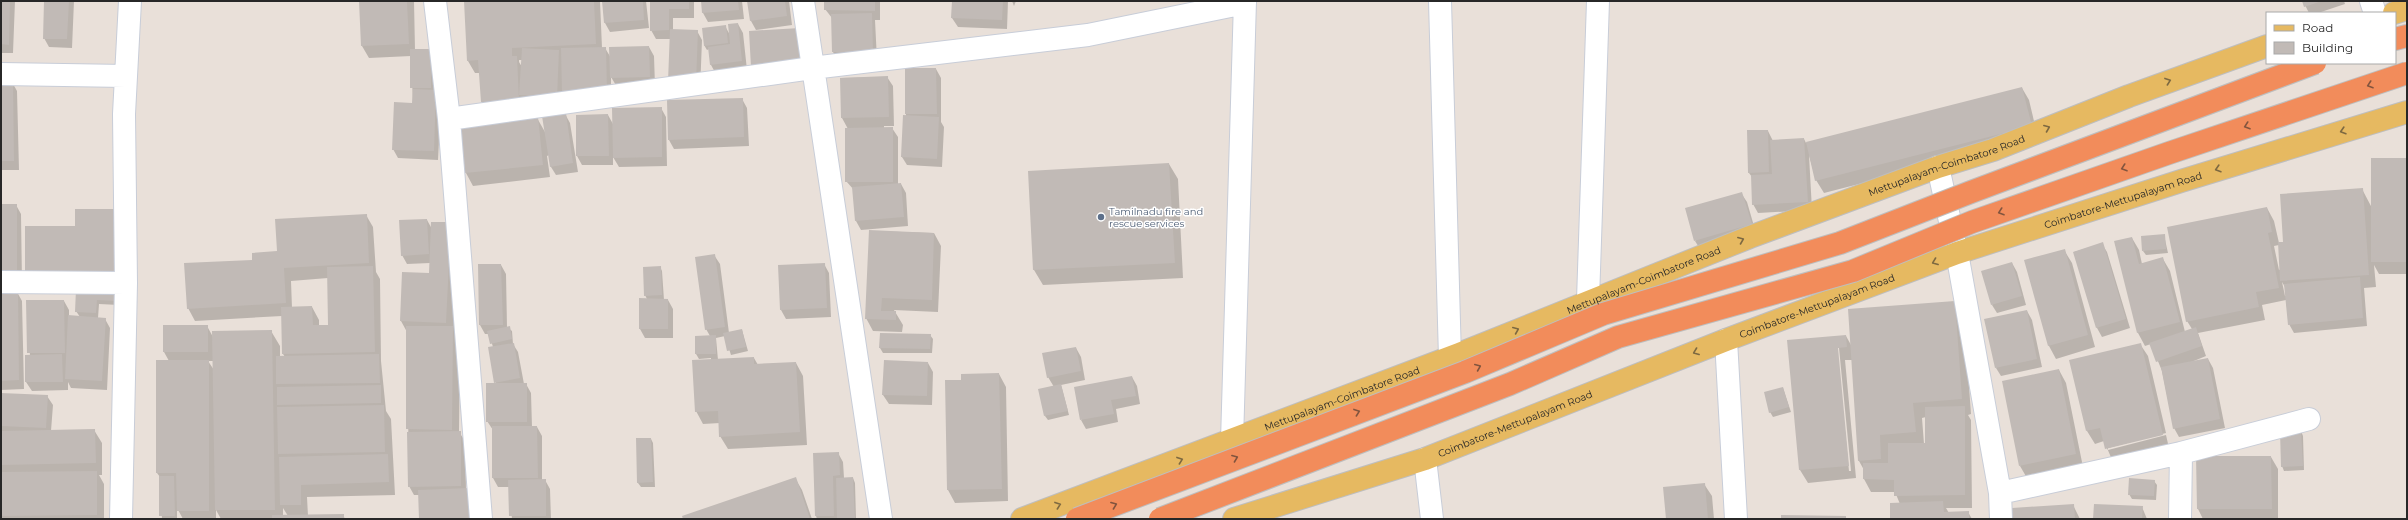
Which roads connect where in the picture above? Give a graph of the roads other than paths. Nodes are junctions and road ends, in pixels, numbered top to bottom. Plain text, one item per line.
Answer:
1 (130, 1) edge
2 (435, 1) edge
3 (803, 1) edge
4 (1440, 1) edge
5 (1598, 1) edge
6 (2371, 1) edge
7 (1245, 2) edge
8 (2407, 10) edge
9 (2375, 12) edge
10 (2396, 13) edge
11 (2407, 36) edge
12 (2396, 39) edge
13 (2266, 46) edge
14 (2312, 64) edge
15 (812, 68) junction
16 (2407, 73) edge
17 (1, 74) edge
18 (126, 76) junction
19 (2407, 112) edge
20 (449, 119) junction
21 (1938, 167) junction
22 (1957, 253) junction
23 (1, 282) edge
24 (126, 283) junction
25 (1588, 300) junction
26 (1726, 340) junction
27 (1450, 358) junction
28 (2309, 419) dead end
29 (1232, 441) junction
30 (2181, 453) junction
31 (1425, 459) junction
32 (2000, 493) junction
33 (121, 519) edge
34 (481, 519) edge
35 (881, 519) edge
36 (1022, 519) edge
37 (1077, 519) edge
38 (1160, 519) edge
39 (1234, 519) edge
40 (1432, 519) edge
41 (1736, 519) edge
42 (2001, 519) edge
43 (2180, 519) edge

1 - 18 street
2 - 20 street
3 - 15 street
4 - 27 street
5 - 25 street
6 - 9 street
7 - 15 street
7 - 29 street
8 - 10 main road
11 - 12 highway
21 -> 13 main road, Mettupalayam-Coimbatore Road
37 -> 14 highway, bridge
15 - 20 street
15 - 35 street
16 -> 38 highway, bridge
17 - 18 street
18 - 24 street
19 -> 22 main road, Coimbatore-Mettupalayam Road
20 - 34 street
21 - 22 street
25 -> 21 main road, Mettupalayam-Coimbatore Road
22 -> 26 main road, Coimbatore-Mettupalayam Road
22 - 32 street
23 - 24 street
24 - 33 street
27 -> 25 main road, Mettupalayam-Coimbatore Road
26 -> 31 main road, Coimbatore-Mettupalayam Road
26 - 41 street
27 - 29 main road, Mettupalayam-Coimbatore Road
28 - 30 street
36 -> 29 main road, Mettupalayam-Coimbatore Road
30 - 32 street
30 - 43 street
31 - 39 main road, Coimbatore-Mettupalayam Road
31 - 40 street
32 - 42 street

